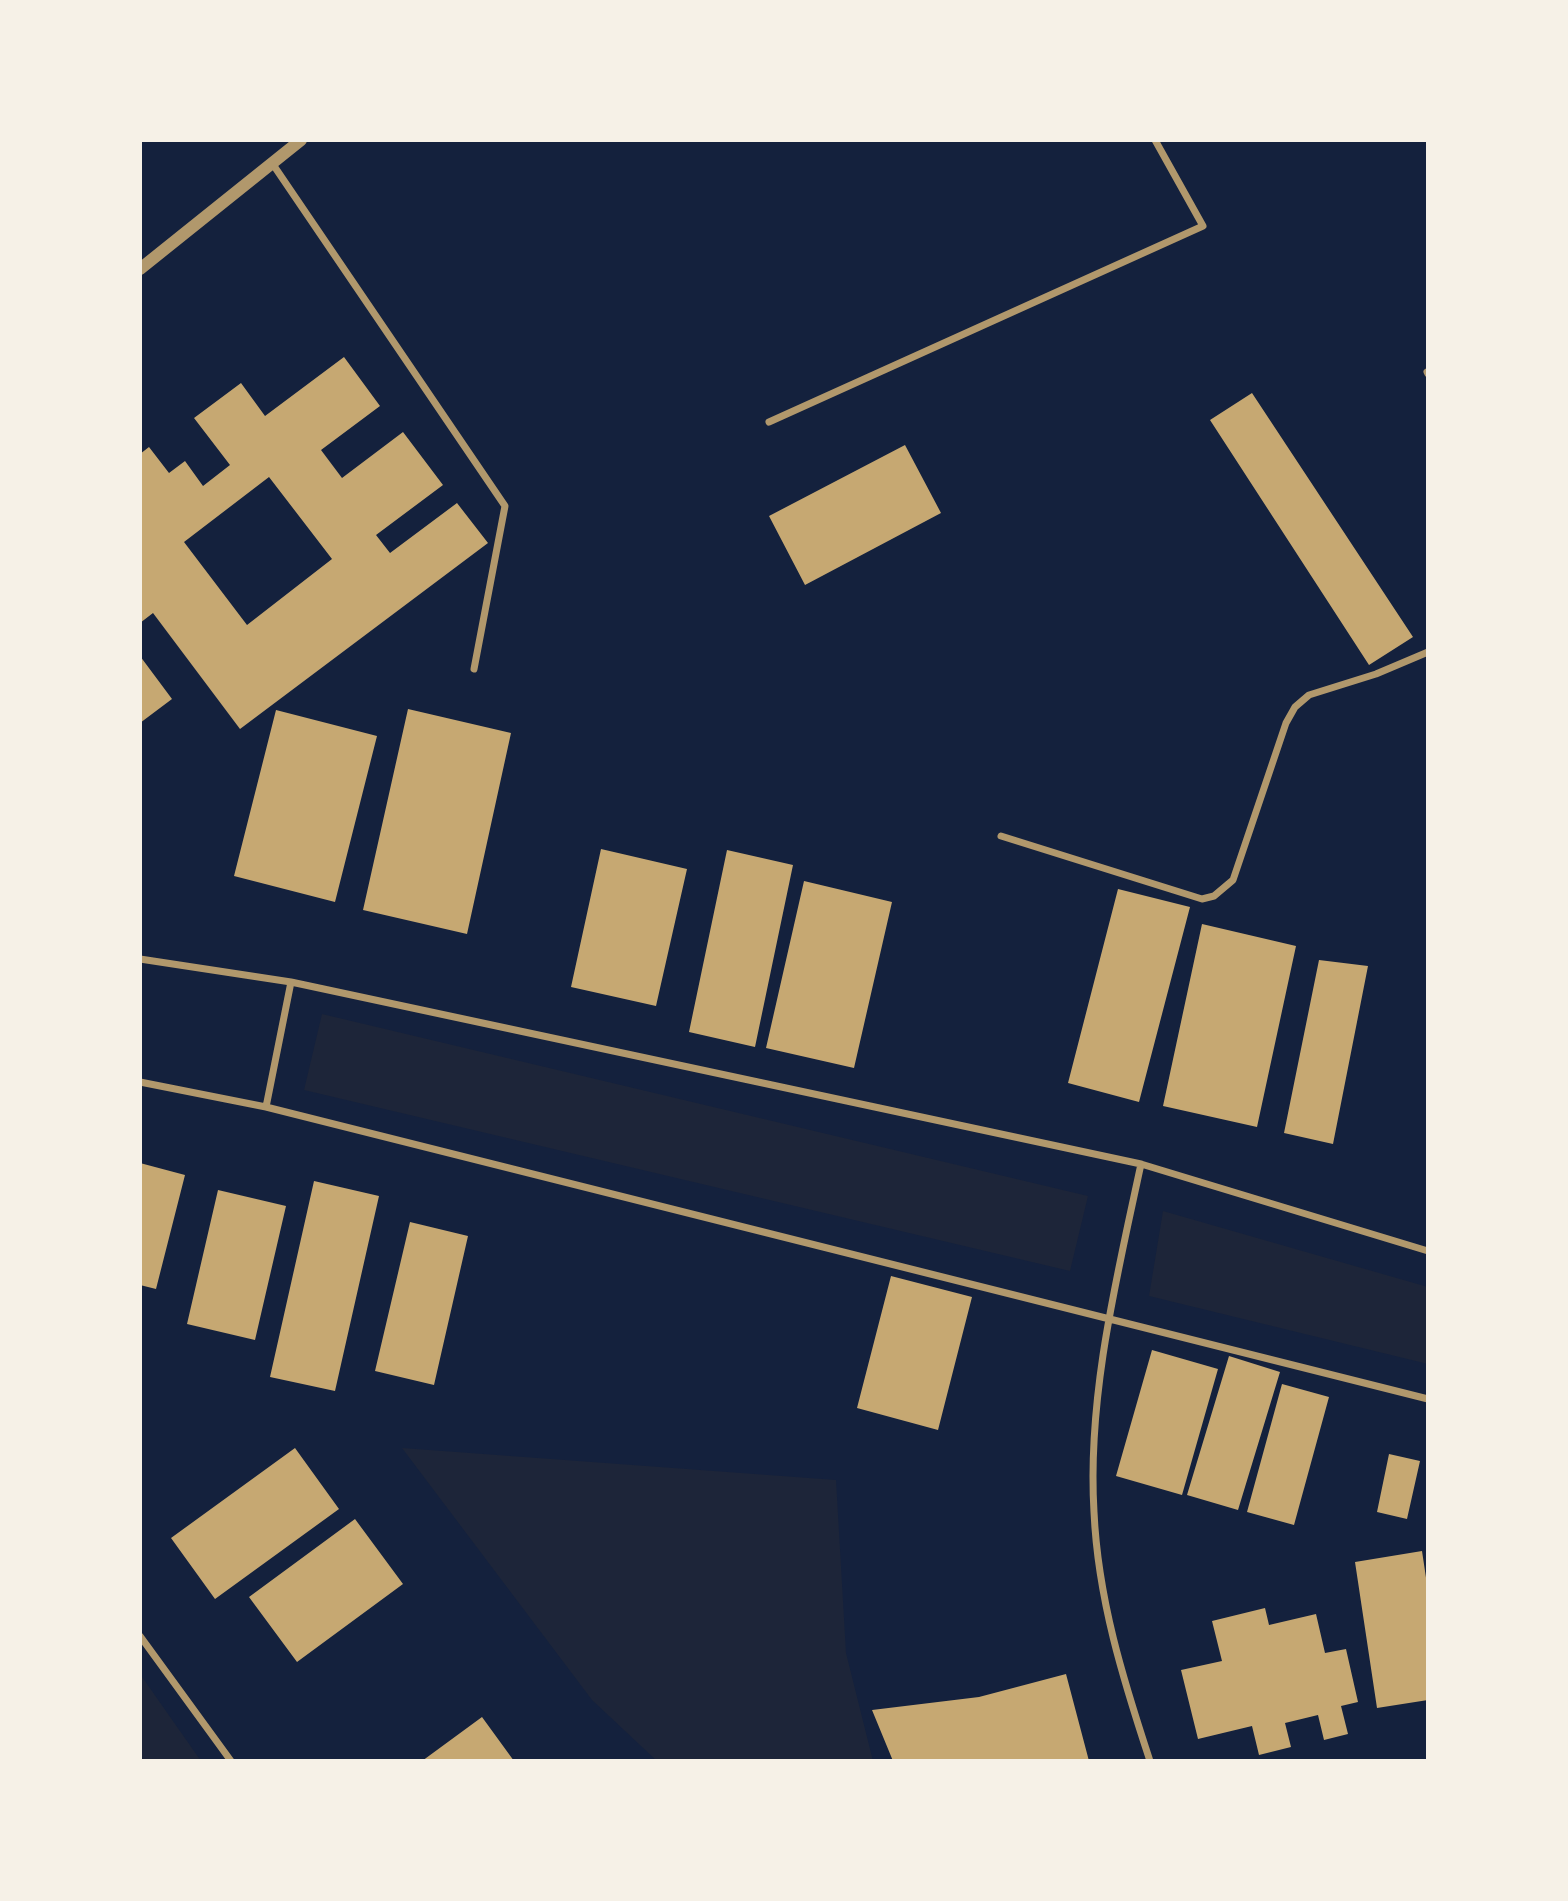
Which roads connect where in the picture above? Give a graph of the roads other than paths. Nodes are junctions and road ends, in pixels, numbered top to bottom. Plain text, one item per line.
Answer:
1 (301, 140) edge
2 (1155, 140) edge
3 (272, 163) junction
4 (140, 269) edge
5 (769, 422) dead end
6 (1428, 652) edge
7 (474, 669) dead end
8 (1001, 836) dead end
9 (140, 959) edge
10 (291, 982) junction
11 (140, 1082) edge
12 (266, 1107) junction
13 (1140, 1164) junction
14 (1428, 1251) edge
15 (1108, 1320) junction
16 (1428, 1399) edge
17 (140, 1636) edge
18 (231, 1761) edge
19 (1150, 1761) edge

1 - 3 street
2 - 5 street
3 - 4 street
3 - 7 street
6 - 8 street
9 - 10 street
10 - 12 street
10 - 13 street
11 - 12 street
12 - 15 street
13 - 14 street
13 - 15 street
15 - 16 street
15 - 19 street
17 - 18 street

